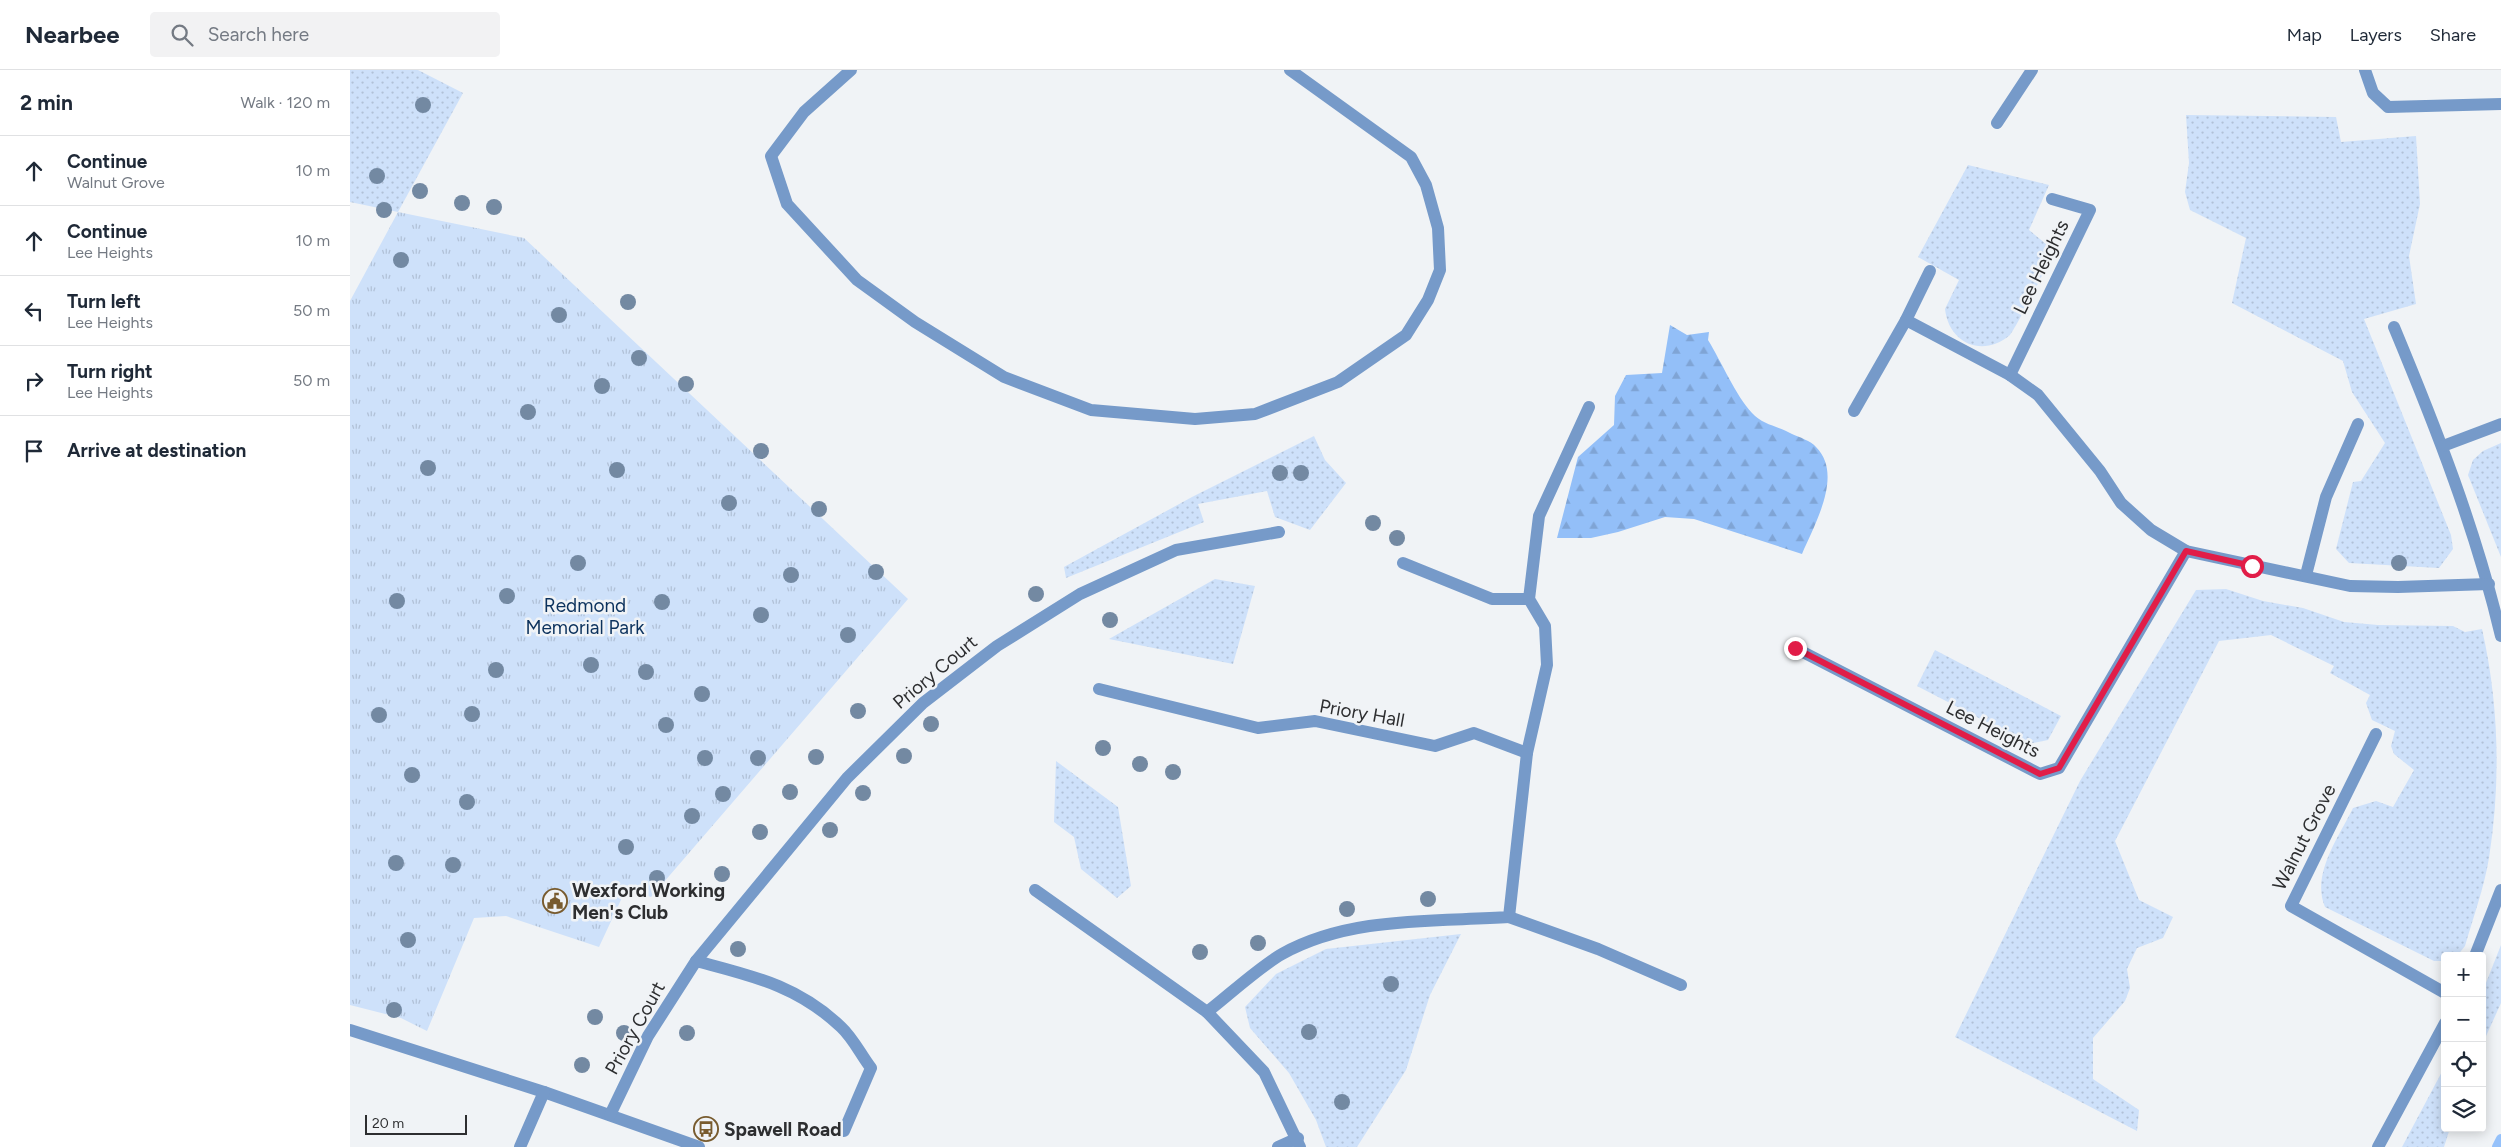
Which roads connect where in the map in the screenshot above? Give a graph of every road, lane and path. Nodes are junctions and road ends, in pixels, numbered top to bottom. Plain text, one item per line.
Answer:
1 (851, 70) edge
2 (1290, 70) edge
3 (2032, 70) edge
4 (2365, 70) edge
5 (2501, 104) edge
6 (1997, 123) dead end
7 (2052, 199) dead end
8 (1930, 271) dead end
9 (1906, 320) junction
10 (2394, 327) dead end
11 (2010, 376) junction
12 (1589, 407) dead end
13 (1854, 411) dead end
14 (2358, 424) dead end
15 (2501, 424) edge
16 (2443, 446) junction
17 (1279, 532) dead end
18 (2186, 551) junction
19 (1403, 562) dead end
20 (2306, 575) junction
21 (2489, 584) junction
22 (1529, 600) junction
23 (2501, 636) edge
24 (1795, 648) dead end
25 (1099, 689) dead end
26 (2376, 734) dead end
27 (1527, 753) junction
28 (1035, 890) dead end
29 (2501, 890) edge
30 (1509, 917) junction
31 (2478, 952) edge
32 (696, 961) junction
33 (1681, 985) dead end
34 (2441, 991) edge
35 (1207, 1012) junction
36 (350, 1030) edge
37 (2441, 1031) edge
38 (544, 1092) junction
39 (610, 1115) junction
40 (844, 1131) dead end
41 (1299, 1143) edge
42 (520, 1147) edge
43 (700, 1147) edge
44 (1278, 1147) edge
45 (2378, 1147) edge

1 - 2 street
3 - 6 street
4 - 5 street
7 - 11 street, Lee Heights
8 - 9 street
9 - 11 street
9 - 13 street
10 - 16 street
11 - 18 street
12 - 22 street
14 - 20 street
15 - 16 street
16 - 21 street
17 - 32 street, Priory Court
18 - 20 street
18 - 24 street, Lee Heights
19 - 22 street
20 - 21 street
21 - 23 street
22 - 27 street
25 - 27 street, Priory Hall
26 - 34 street, Walnut Grove
27 - 30 street
28 - 35 street
29 - 31 street
30 - 33 street
30 - 35 street
32 - 39 street, Priory Court
32 - 40 street
35 - 41 street
36 - 38 street
37 - 45 street
38 - 39 street
38 - 42 street
39 - 43 street
41 - 44 street

